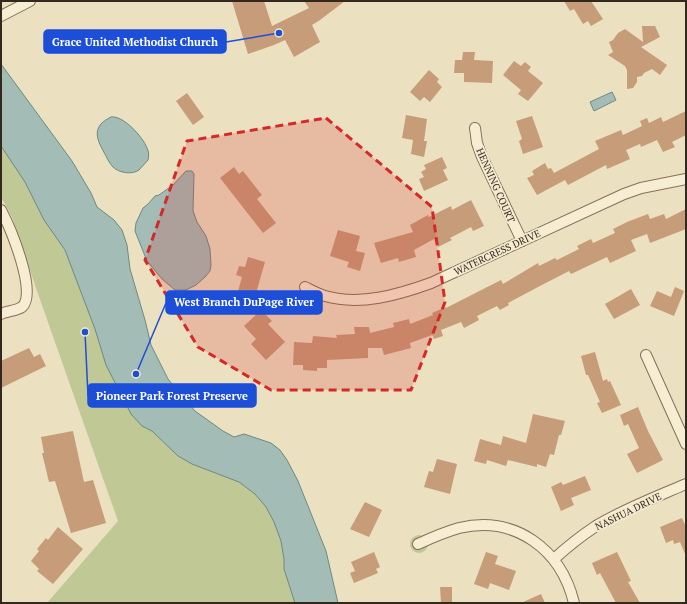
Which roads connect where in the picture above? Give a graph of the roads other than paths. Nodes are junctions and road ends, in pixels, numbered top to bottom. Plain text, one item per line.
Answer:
1 (30, 1) edge
2 (1, 16) edge
3 (475, 128) dead end
4 (686, 179) edge
5 (1, 210) edge
6 (522, 241) junction
7 (305, 288) dead end
8 (1, 314) edge
9 (646, 355) dead end
10 (686, 444) edge
11 (686, 484) edge
12 (418, 544) dead end
13 (554, 559) junction
14 (574, 603) edge

1 - 2 street
3 - 6 street, HENNING COURT
4 - 6 street, WATERCRESS DRIVE
5 - 8 street
6 - 7 street, WATERCRESS DRIVE
9 - 10 street
11 - 13 street, NASHUA DRIVE
12 - 13 street
13 - 14 street

